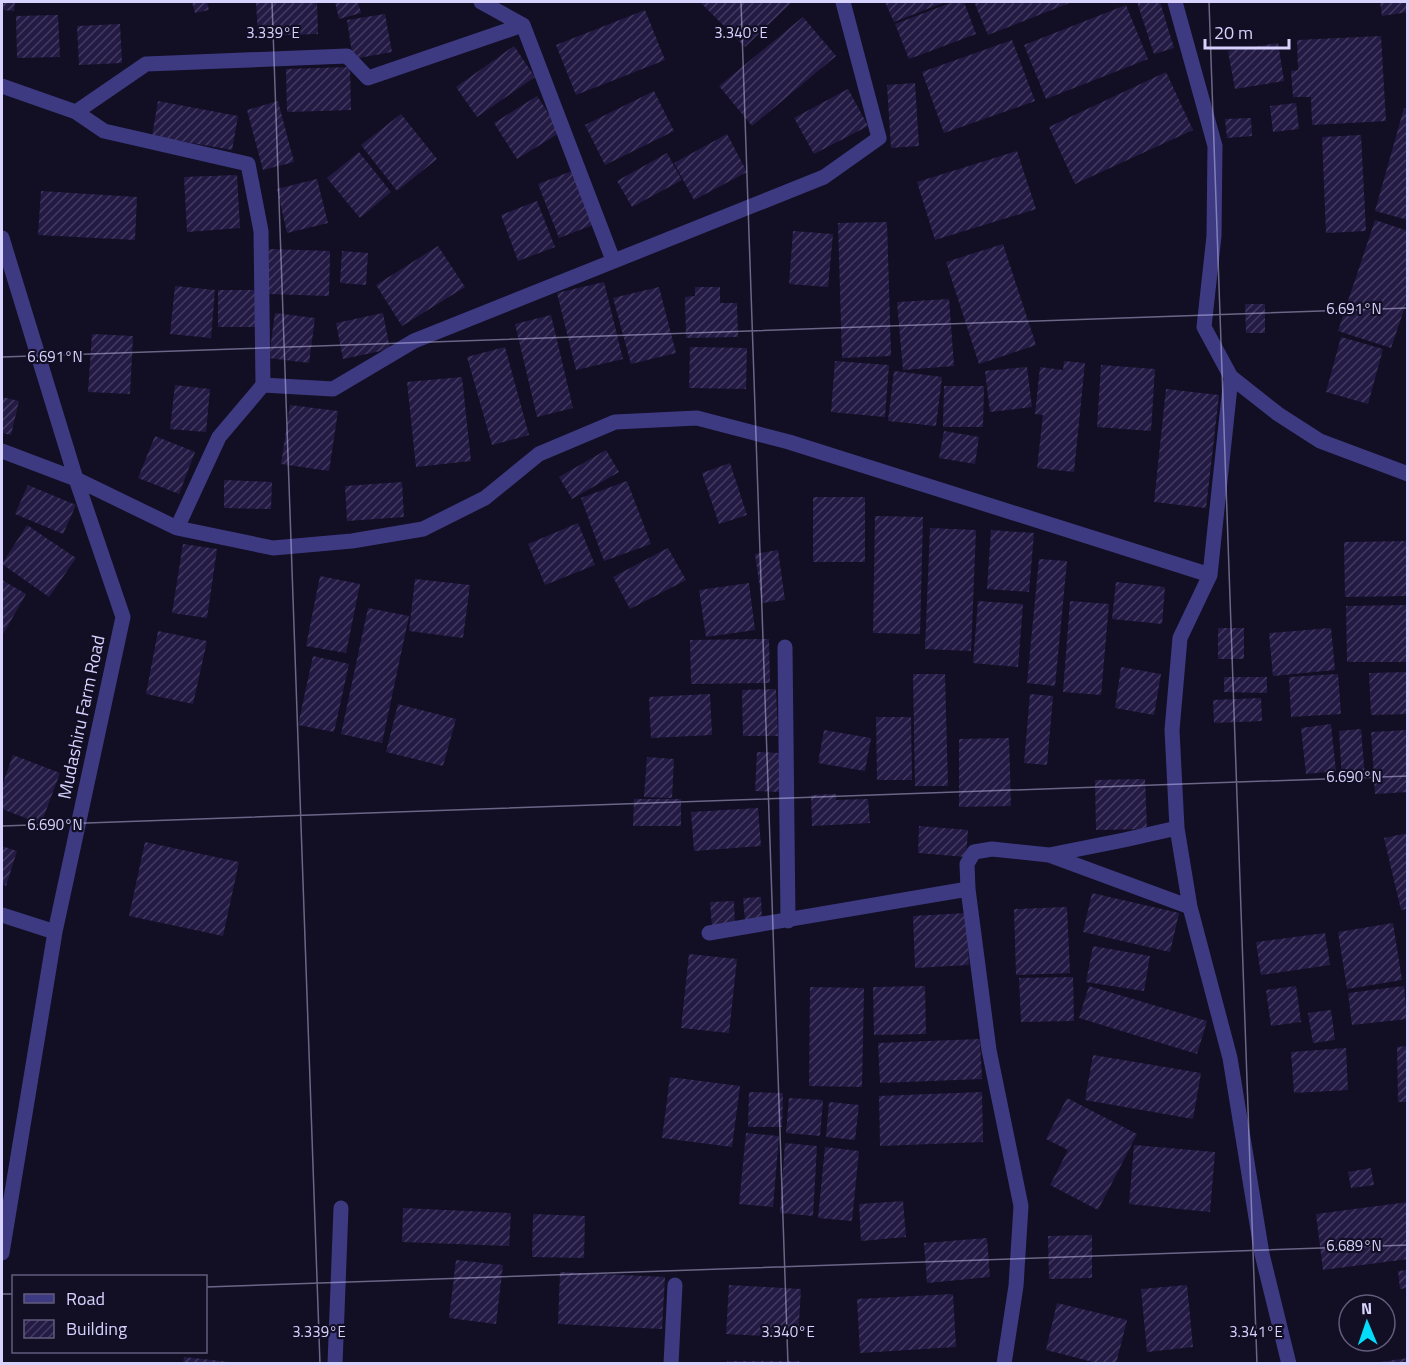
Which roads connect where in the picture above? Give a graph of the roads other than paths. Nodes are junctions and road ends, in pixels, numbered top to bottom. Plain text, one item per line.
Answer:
1 (481, 2) edge
2 (843, 2) edge
3 (1175, 2) edge
4 (523, 25) junction
5 (2, 86) edge
6 (76, 112) junction
7 (2, 237) edge
8 (613, 260) junction
9 (1231, 377) junction
10 (263, 385) junction
11 (2, 451) edge
12 (1407, 473) edge
13 (76, 479) junction
14 (177, 528) junction
15 (1210, 575) junction
16 (785, 647) dead end
17 (1177, 828) junction
18 (1049, 855) junction
19 (968, 889) junction
20 (1190, 907) junction
21 (2, 915) edge
22 (788, 921) junction
23 (55, 932) junction
24 (709, 933) dead end
25 (341, 1208) dead end
26 (2, 1253) edge
27 (675, 1285) dead end
28 (335, 1364) edge
29 (671, 1364) edge
30 (1004, 1364) edge
31 (1289, 1364) edge

1 - 4 street
2 - 8 street
3 - 9 street
4 - 6 street
4 - 8 street
5 - 6 street
6 - 10 street
7 - 13 street, Mudashiru Farm Road
8 - 10 street
9 - 12 street
9 - 15 street
10 - 14 street
11 - 13 street
13 - 14 street
13 - 23 street, Mudashiru Farm Road
14 - 15 street
15 - 17 street
16 - 22 street
17 - 18 street
17 - 20 street
18 - 19 street
18 - 20 street
19 - 22 street
19 - 30 street
20 - 31 street
21 - 23 street
22 - 24 street
23 - 26 street, Mudashiru Farm Road
25 - 28 street
27 - 29 street

